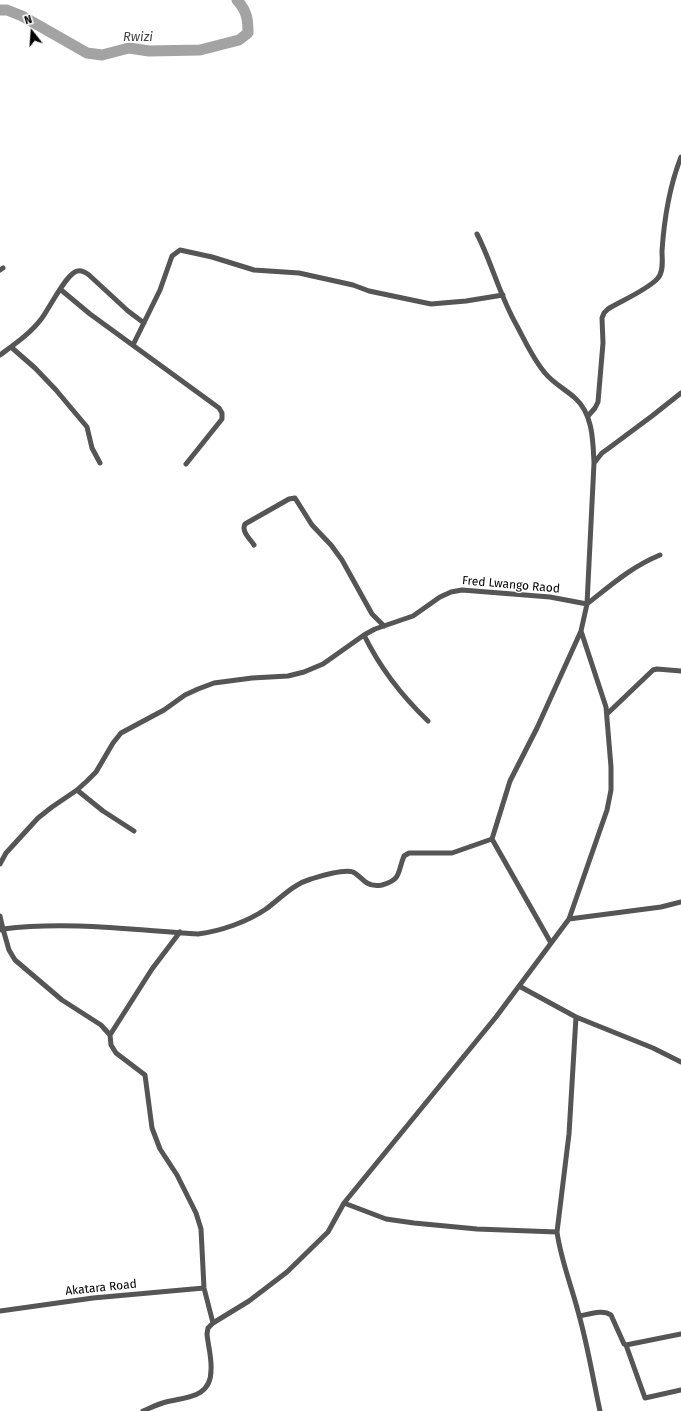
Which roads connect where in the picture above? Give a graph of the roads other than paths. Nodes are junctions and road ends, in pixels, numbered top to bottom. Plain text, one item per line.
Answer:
1 (681, 157) edge
2 (477, 234) dead end
3 (60, 289) junction
4 (503, 295) junction
5 (144, 323) junction
6 (132, 345) junction
7 (11, 347) junction
8 (0, 355) edge
9 (681, 393) edge
10 (588, 416) junction
11 (100, 463) dead end
12 (594, 463) junction
13 (186, 464) dead end
14 (254, 545) dead end
15 (660, 555) dead end
16 (588, 604) junction
17 (384, 626) junction
18 (581, 631) junction
19 (364, 635) junction
20 (681, 671) edge
21 (607, 714) junction
22 (428, 721) dead end
23 (78, 790) junction
24 (134, 831) dead end
25 (492, 839) junction
26 (0, 864) edge
27 (681, 902) edge
28 (0, 916) edge
29 (569, 919) junction
30 (2, 929) edge
31 (180, 932) junction
32 (551, 943) junction
33 (519, 986) junction
34 (576, 1017) junction
35 (110, 1035) junction
36 (681, 1062) edge
37 (344, 1203) junction
38 (556, 1232) junction
39 (204, 1288) junction
40 (0, 1311) edge
41 (580, 1316) junction
42 (213, 1323) junction
43 (681, 1334) edge
44 (626, 1346) junction
45 (681, 1390) edge
46 (143, 1411) edge
47 (600, 1411) edge

1 - 10 street
2 - 4 street
3 - 5 street
3 - 6 street
3 - 7 street
4 - 5 street
4 - 10 street
5 - 6 street
6 - 13 street
7 - 8 street
7 - 11 street
9 - 12 street
10 - 12 street
12 - 16 street
14 - 17 street
15 - 16 street
16 - 17 street, Fred Lwango Raod
16 - 18 street
17 - 19 street, Fred Lwango Raod
18 - 21 street
18 - 25 street
19 - 22 street
19 - 23 street, Fred Lwango Raod
20 - 21 street
21 - 29 street
23 - 24 street
23 - 26 street, Fred Lwango Raod
25 - 31 street
25 - 32 street
27 - 29 street
28 - 30 street
29 - 32 street
30 - 31 street
30 - 35 street
31 - 35 street
32 - 33 street
33 - 34 street
33 - 37 street
34 - 36 street
34 - 38 street
35 - 39 street
37 - 38 street
37 - 42 street
38 - 41 street
39 - 40 street, Akatara Road
39 - 42 street
41 - 44 street
41 - 47 street
42 - 46 street
43 - 44 street
44 - 45 street

